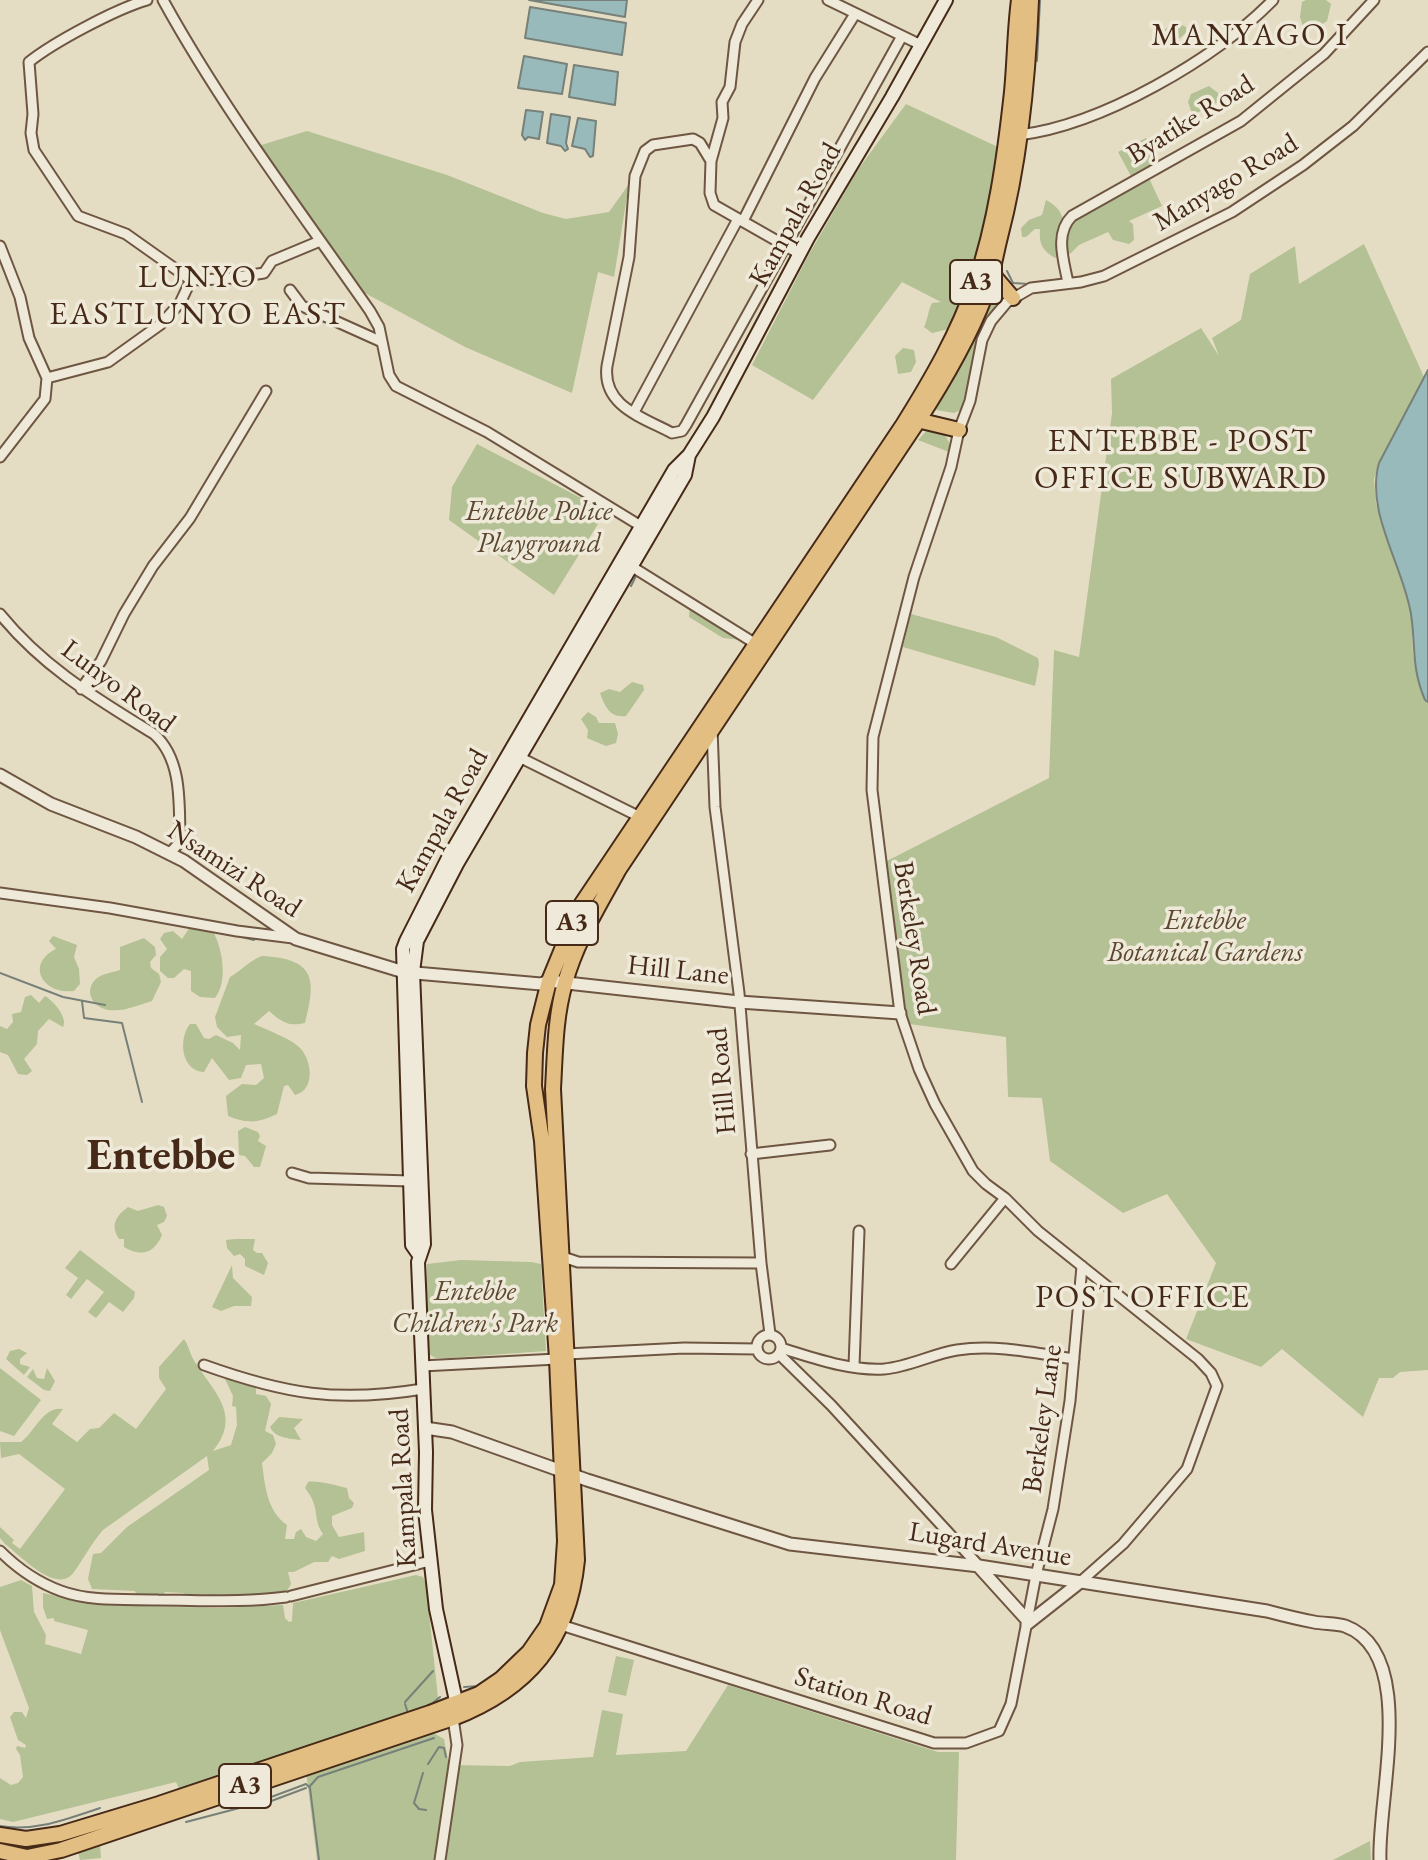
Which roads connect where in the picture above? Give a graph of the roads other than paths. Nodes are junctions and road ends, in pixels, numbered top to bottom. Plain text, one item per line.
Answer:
1 (147, 0) edge
2 (163, 0) edge
3 (758, 0) edge
4 (828, 0) edge
5 (946, 0) edge
6 (1019, 0) edge
7 (1031, 0) edge
8 (1273, 0) edge
9 (1374, 0) edge
10 (855, 14) junction
11 (902, 36) junction
12 (921, 45) junction
13 (1428, 52) edge
14 (718, 134) junction
15 (1013, 134) junction
16 (700, 143) junction
17 (711, 161) junction
18 (740, 220) junction
19 (320, 241) junction
20 (0, 246) edge
21 (784, 246) junction
22 (800, 254) junction
23 (993, 268) junction
24 (191, 280) junction
25 (1068, 283) junction
26 (290, 290) dead end
27 (1015, 297) junction
28 (382, 342) junction
29 (47, 378) junction
30 (266, 391) dead end
31 (634, 412) junction
32 (913, 419) junction
33 (959, 430) junction
34 (0, 457) edge
35 (646, 529) junction
36 (626, 563) junction
37 (0, 614) edge
38 (756, 644) junction
39 (81, 689) junction
40 (712, 729) junction
41 (514, 754) junction
42 (0, 775) edge
43 (640, 817) junction
44 (169, 854) junction
45 (0, 893) edge
46 (296, 939) junction
47 (408, 972) junction
48 (549, 981) junction
49 (565, 983) junction
50 (739, 1002) junction
51 (900, 1013) junction
52 (830, 1145) dead end
53 (751, 1154) junction
54 (292, 1173) dead end
55 (410, 1181) junction
56 (1005, 1198) junction
57 (859, 1231) dead end
58 (419, 1255) junction
59 (560, 1256) junction
60 (761, 1263) junction
61 (951, 1264) dead end
62 (1082, 1266) junction
63 (770, 1334) junction
64 (757, 1349) junction
65 (780, 1351) junction
66 (562, 1356) junction
67 (1074, 1359) junction
68 (204, 1365) dead end
69 (422, 1366) junction
70 (854, 1366) junction
71 (423, 1389) junction
72 (425, 1428) junction
73 (568, 1472) junction
74 (0, 1551) edge
75 (430, 1561) junction
76 (979, 1566) junction
77 (1036, 1575) junction
78 (1079, 1583) junction
79 (1027, 1622) junction
80 (561, 1625) junction
81 (456, 1712) junction
82 (0, 1835) edge
83 (32, 1839) junction
84 (0, 1851) edge
85 (29, 1858) edge
86 (440, 1860) edge
87 (1380, 1860) edge

1 - 24 street
2 - 19 street
3 - 14 street
4 - 10 street
5 - 12 main road, Kampala Road
6 - 15 highway
7 - 15 highway
8 - 15 street
9 - 25 street, Byatike Road
10 - 11 street
10 - 18 street
11 - 12 street
11 - 21 street
12 - 22 main road, Kampala Road
13 - 25 street, Manyago Road
14 - 16 street
14 - 17 street
15 - 23 highway, A3
15 - 32 highway, A3
16 - 17 street
16 - 31 street
17 - 18 street
18 - 21 street
18 - 31 street
19 - 24 street
19 - 28 street
20 - 29 street
21 - 22 street
21 - 31 street
22 - 35 main road, Kampala Road
23 - 27 highway
23 - 32 highway, A3
24 - 29 street
25 - 27 street, Manyago Road
26 - 28 street
27 - 33 street, Berkeley Road
28 - 35 street
29 - 34 street
30 - 39 street
32 - 33 highway
32 - 38 highway, A3
32 - 40 highway, A3
33 - 51 street, Berkeley Road
35 - 36 main road, Kampala Road
36 - 38 street
36 - 41 main road, Kampala Road
37 - 39 street, Lunyo Road
38 - 43 highway, A3
39 - 44 street, Lunyo Road
40 - 49 highway, A3
40 - 50 street, Hill Road
41 - 43 street
41 - 47 main road, Kampala Road
42 - 44 street, Nsamizi Road
43 - 48 highway, A3
44 - 46 street, Nsamizi Road
45 - 46 street
46 - 47 street, Nsamizi Road
47 - 48 street, Hill Lane
47 - 55 main road, Kampala Road
47 - 58 main road, Kampala Road
48 - 49 street, Hill Lane
48 - 66 highway, A3
49 - 50 street, Hill Lane
49 - 59 highway, A3
50 - 51 street, Hill Lane
50 - 53 street, Hill Road
51 - 56 street, Berkeley Road
52 - 53 street
53 - 60 street, Hill Road
54 - 55 street
55 - 58 main road, Kampala Road
56 - 61 street
56 - 62 street, Berkeley Road
57 - 70 street
58 - 69 main road, Kampala Road
59 - 60 street
59 - 66 highway, A3
60 - 63 street, Hill Road
62 - 67 street, Berkeley Lane
62 - 78 street, Berkeley Road
63 - 64 street
63 - 65 street
64 - 65 street
64 - 66 street
65 - 70 street
65 - 76 street
66 - 69 street
66 - 73 highway, A3
67 - 70 street
67 - 77 street, Berkeley Lane
68 - 71 street
69 - 71 main road, Kampala Road
71 - 72 main road, Kampala Road
72 - 73 street, Lugard Avenue
72 - 75 main road, Kampala Road
73 - 76 street, Lugard Avenue
73 - 80 highway, A3
73 - 81 highway, A3
74 - 75 street
75 - 81 main road, Kampala Road
76 - 77 street, Lugard Avenue
76 - 79 street
77 - 78 street, Lugard Avenue
77 - 79 street, Station Road
78 - 79 street
78 - 87 street, Lugard Avenue
79 - 80 street, Station Road
80 - 81 highway, A3
81 - 83 highway, A3
81 - 85 highway, A3
81 - 86 street
82 - 83 highway, A3
83 - 85 street
84 - 85 highway

